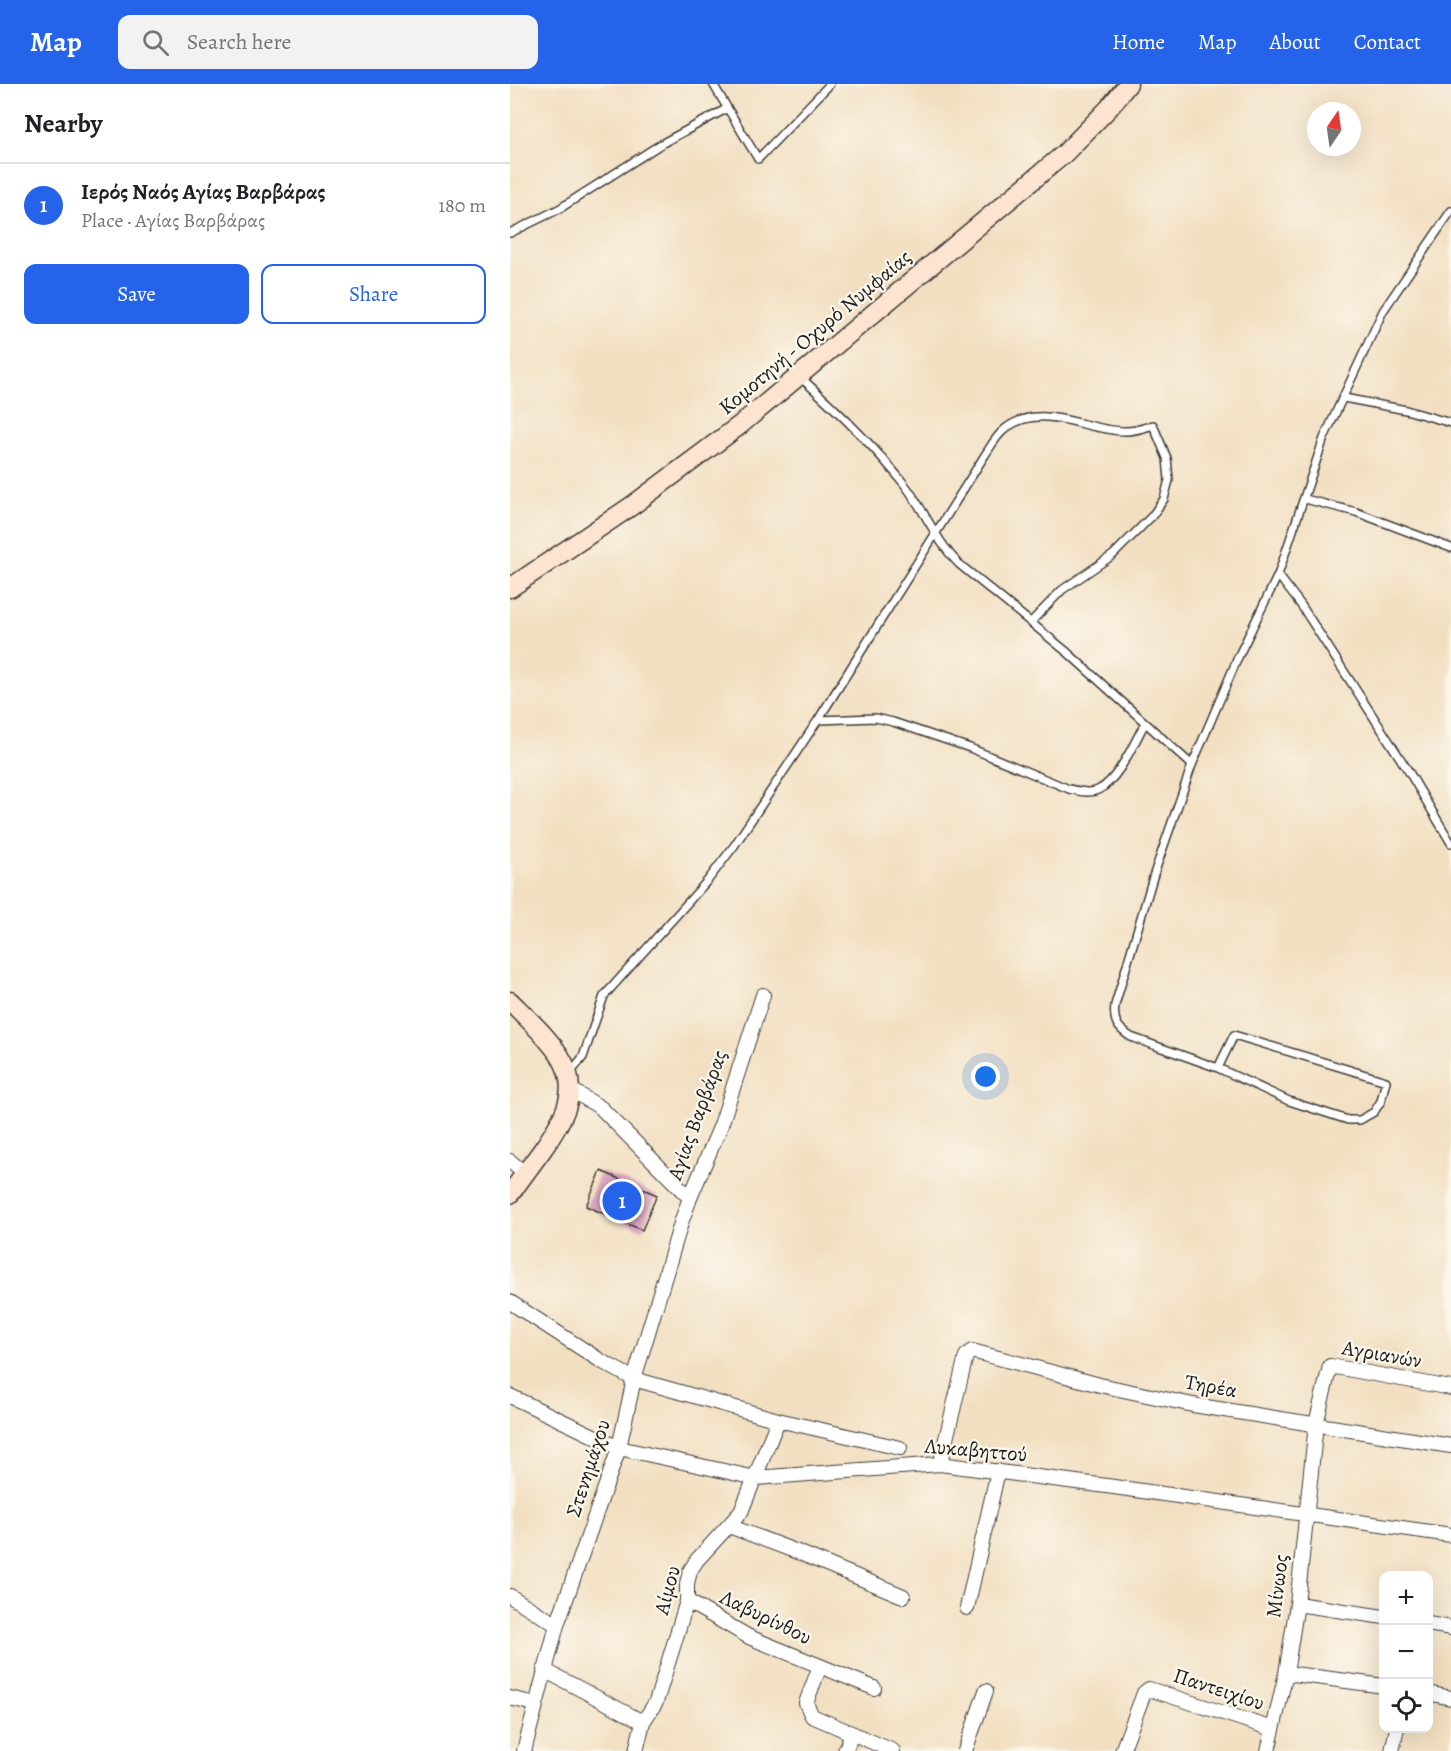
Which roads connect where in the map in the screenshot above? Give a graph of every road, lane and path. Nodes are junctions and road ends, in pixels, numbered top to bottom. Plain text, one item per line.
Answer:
1 (713, 84) edge
2 (830, 84) edge
3 (1128, 84) edge
4 (726, 109) junction
5 (1451, 211) edge
6 (510, 233) edge
7 (799, 376) junction
8 (1344, 398) junction
9 (1451, 423) edge
10 (1305, 499) junction
11 (935, 534) junction
12 (1451, 548) edge
13 (1278, 575) junction
14 (510, 588) edge
15 (1031, 622) junction
16 (818, 720) junction
17 (1146, 723) junction
18 (1192, 765) junction
19 (1451, 843) edge
20 (763, 995) dead end
21 (510, 1001) edge
22 (1218, 1068) junction
23 (569, 1082) junction
24 (510, 1161) edge
25 (525, 1174) junction
26 (510, 1194) edge
27 (690, 1198) junction
28 (510, 1302) edge
29 (634, 1379) junction
30 (1451, 1388) edge
31 (510, 1396) edge
32 (778, 1420) junction
33 (1316, 1424) junction
34 (1451, 1446) edge
35 (619, 1448) junction
36 (900, 1448) dead end
37 (939, 1464) junction
38 (998, 1471) junction
39 (756, 1478) junction
40 (1305, 1514) junction
41 (729, 1526) junction
42 (1451, 1535) edge
43 (510, 1596) edge
44 (903, 1596) dead end
45 (687, 1601) junction
46 (1297, 1604) junction
47 (968, 1608) dead end
48 (1379, 1616) edge
49 (557, 1625) junction
50 (1433, 1625) edge
51 (1451, 1628) edge
52 (820, 1666) junction
53 (544, 1670) junction
54 (1286, 1673) junction
55 (1379, 1685) edge
56 (874, 1688) dead end
57 (986, 1691) dead end
58 (1433, 1695) edge
59 (510, 1698) edge
60 (1451, 1698) edge
61 (535, 1704) junction
62 (643, 1722) junction
63 (1273, 1729) junction
64 (1396, 1733) edge
65 (852, 1734) junction
66 (524, 1751) edge
67 (636, 1751) edge
68 (844, 1751) edge
69 (893, 1751) edge
70 (965, 1751) edge
71 (1122, 1751) edge
72 (1268, 1751) edge
73 (1392, 1751) edge

1 - 4 lane
2 - 4 lane
3 - 7 main road, Κομοτηνή - Οχυρό Νυμφαίας
4 - 6 lane
5 - 8 lane
7 - 11 lane
7 - 14 main road, Κομοτηνή - Οχυρό Νυμφαίας
8 - 9 lane
8 - 10 lane
10 - 12 lane
10 - 13 lane
11 - 15 lane
11 - 15 lane
11 - 16 lane
13 - 18 lane
13 - 19 lane
15 - 17 lane
16 - 17 lane
16 - 23 lane
17 - 18 lane
18 - 22 lane
20 - 27 street, Αγίας Βαρβάρας
21 - 23 main road
22 - 22 lane
23 - 25 main road
23 - 27 street, Αγίας Βαρβάρας
24 - 25 street
25 - 26 main road
27 - 29 street, Στενημάχου
28 - 29 street
29 - 32 street
29 - 35 street, Στενημάχου
30 - 33 street, Αγριανών
31 - 35 street, Λυκαβηττού
32 - 36 street
32 - 39 street, Αίμου
33 - 34 street, Τηρέα
33 - 37 street, Τηρέα
33 - 40 street, Μίνωος
35 - 39 street, Λυκαβηττού
35 - 49 street, Στενημάχου
37 - 38 street, Λυκαβηττού
37 - 39 street, Λυκαβηττού
38 - 40 street, Λυκαβηττού
38 - 47 street
39 - 41 street, Αίμου
40 - 42 street, Λυκαβηττού
40 - 46 street, Μίνωος
41 - 44 street
41 - 45 street, Αίμου
43 - 49 street
45 - 52 street, Λαβυρίνθου
45 - 62 street, Αίμου
46 - 48 street
46 - 54 street, Μίνωος
49 - 53 street, Στενημάχου
50 - 51 street
52 - 56 street
52 - 65 street, Λαβυρίνθου
53 - 61 street, Στενημάχου
53 - 62 street
54 - 55 street
54 - 63 street, Μίνωος
57 - 70 street
58 - 60 street
59 - 61 street
61 - 66 street, Στενημάχου
62 - 67 street, Αίμου
63 - 71 street, Παντειχίου
63 - 72 street, Μίνωος
64 - 73 street
65 - 68 street
65 - 69 street

